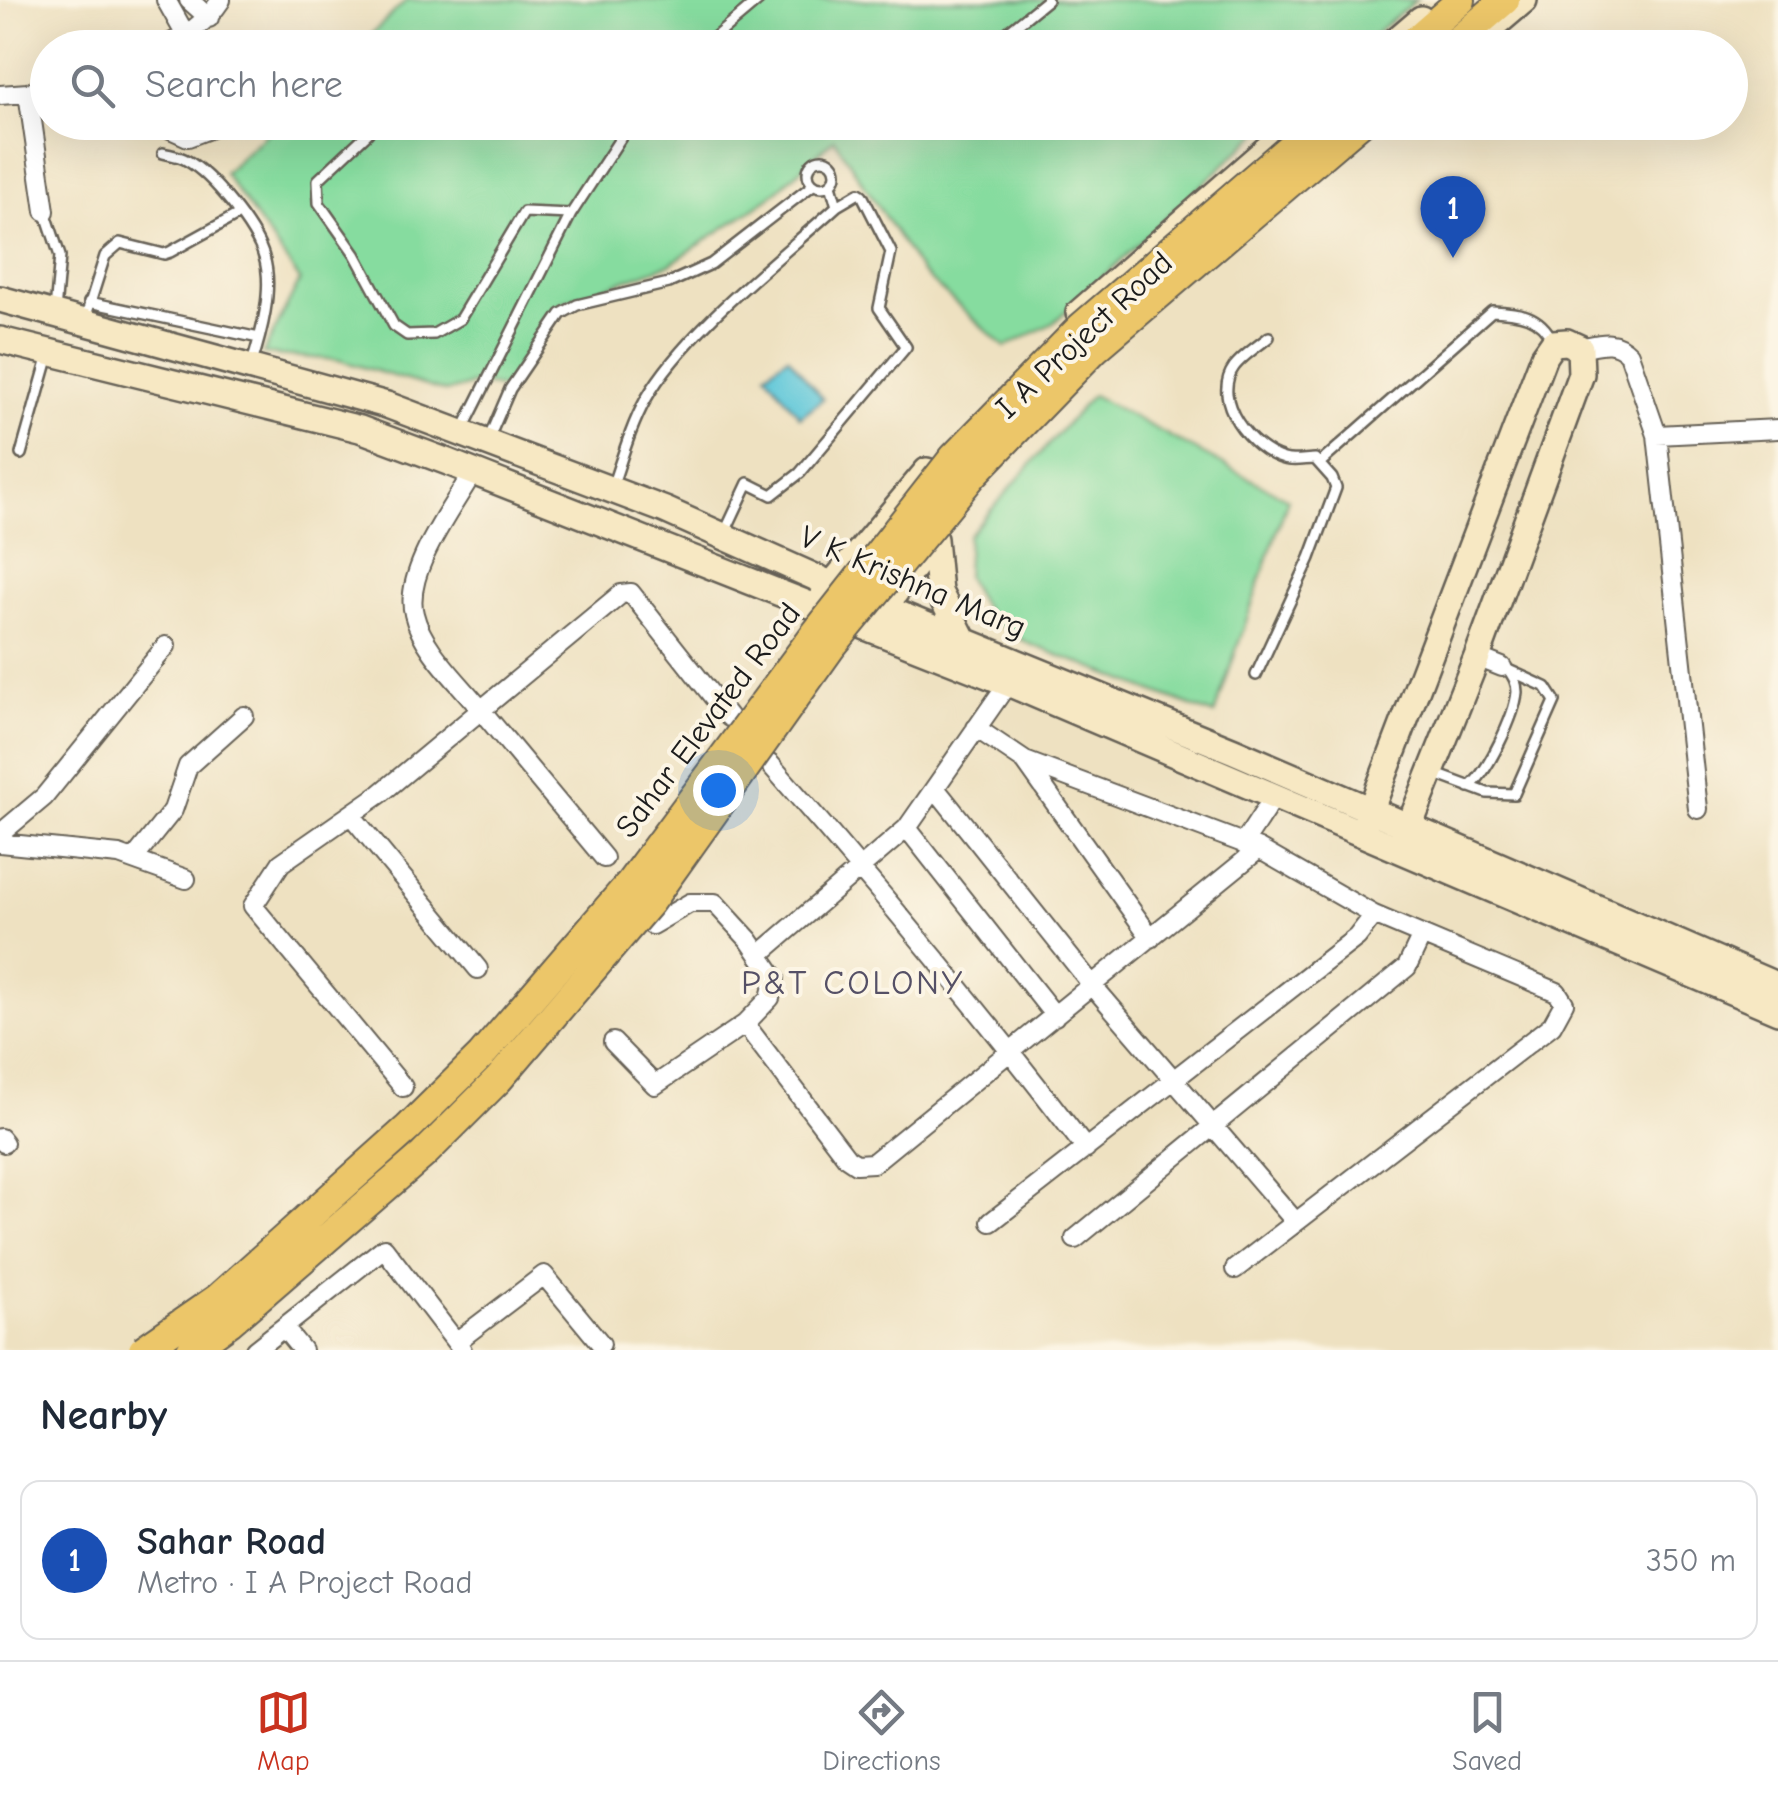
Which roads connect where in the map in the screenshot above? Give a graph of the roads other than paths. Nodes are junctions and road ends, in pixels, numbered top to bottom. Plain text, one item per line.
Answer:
1 (166, 0) edge
2 (191, 0) edge
3 (220, 0) edge
4 (760, 0) edge
5 (1047, 0) edge
6 (1444, 0) edge
7 (1460, 0) edge
8 (1505, 0) edge
9 (1524, 0) edge
10 (209, 18) junction
11 (183, 30) edge
12 (199, 30) edge
13 (724, 30) edge
14 (1010, 30) edge
15 (1408, 30) edge
16 (1426, 30) edge
17 (1470, 30) edge
18 (1489, 30) edge
19 (28, 94) joint
20 (0, 96) edge
21 (30, 107) edge
22 (35, 140) edge
23 (361, 140) edge
24 (619, 140) edge
25 (1277, 140) edge
26 (1298, 140) edge
27 (1340, 140) edge
28 (1358, 140) edge
29 (163, 153) dead end
30 (813, 185) junction
31 (831, 185) junction
32 (837, 206) junction
33 (46, 211) joint
34 (239, 214) junction
35 (570, 214) junction
36 (0, 299) edge
37 (87, 312) junction
38 (55, 314) junction
39 (1269, 336) dead end
40 (259, 338) junction
41 (0, 340) edge
42 (1553, 342) junction
43 (1580, 348) junction
44 (49, 352) junction
45 (250, 368) junction
46 (382, 404) junction
47 (1778, 429) edge
48 (370, 433) junction
49 (461, 433) junction
50 (1657, 435) junction
51 (487, 442) junction
52 (21, 454) dead end
53 (1320, 463) junction
54 (473, 472) junction
55 (611, 489) junction
56 (723, 536) junction
57 (934, 539) junction
58 (868, 540) junction
59 (796, 568) junction
60 (832, 583) junction
61 (814, 607) junction
62 (884, 608) junction
63 (868, 630) junction
64 (964, 641) junction
65 (166, 646) dead end
66 (1477, 657) junction
67 (1505, 668) junction
68 (1013, 673) junction
69 (1256, 675) dead end
70 (481, 710) junction
71 (244, 716) dead end
72 (729, 717) dead end
73 (976, 728) junction
74 (1024, 761) junction
75 (770, 764) dead end
76 (1430, 773) junction
77 (1470, 787) junction
78 (935, 788) junction
79 (1274, 797) junction
80 (1698, 809) dead end
81 (1371, 810) junction
82 (351, 815) junction
83 (1409, 826) junction
84 (907, 828) junction
85 (0, 834) edge
86 (1361, 836) junction
87 (0, 843) edge
88 (1251, 847) junction
89 (1399, 852) junction
90 (604, 858) dead end
91 (133, 860) junction
92 (862, 869) junction
93 (186, 879) dead end
94 (1374, 915) junction
95 (652, 925) dead end
96 (1422, 936) junction
97 (1151, 938) junction
98 (759, 955) junction
99 (478, 969) dead end
100 (1728, 976) junction
101 (1094, 986) junction
102 (1778, 986) edge
103 (1778, 1011) edge
104 (1055, 1016) junction
105 (745, 1024) junction
106 (613, 1042) dead end
107 (1010, 1050) junction
108 (1175, 1081) junction
109 (403, 1087) dead end
110 (1214, 1127) junction
111 (1086, 1149) junction
112 (1294, 1220) junction
113 (991, 1222) dead end
114 (1075, 1239) dead end
115 (1235, 1268) dead end
116 (284, 1328) junction
117 (601, 1344) dead end
118 (459, 1346) edge
119 (143, 1350) edge
120 (191, 1350) edge
121 (255, 1350) edge
122 (302, 1350) edge

1 - 11 street
2 - 10 street
3 - 10 street
4 - 13 lane
5 - 14 lane
6 - 15 main road
7 - 16 main road
8 - 17 main road
9 - 18 main road
10 - 12 street
19 - 20 street
19 - 21 street
22 - 33 street
23 - 35 lane
24 - 35 lane
25 - 58 main road
26 - 119 main road, Sahar Elevated Road, bridge
27 - 120 main road, Sahar Elevated Road, bridge
28 - 57 main road, I A Project Road
29 - 34 lane
30 - 31 lane
30 - 31 lane
30 - 51 lane
31 - 32 lane
32 - 55 lane
32 - 56 lane
33 - 38 lane
34 - 37 lane
34 - 40 lane
35 - 49 lane
36 - 38 main road, V K Krishna Marg
37 - 38 main road, V K Krishna Marg
37 - 40 lane
37 - 45 main road, V K Krishna Marg
39 - 53 lane
40 - 45 lane
41 - 44 main road, V K Krishna Marg
42 - 43 main road
42 - 53 lane
42 - 81 main road
43 - 50 street
43 - 66 main road
44 - 48 main road, V K Krishna Marg
44 - 52 lane
45 - 46 main road, V K Krishna Marg
46 - 48 main road
46 - 49 main road, V K Krishna Marg
47 - 50 street
48 - 54 main road, V K Krishna Marg
49 - 51 main road, V K Krishna Marg
50 - 80 street
51 - 55 main road, V K Krishna Marg
53 - 69 lane
54 - 61 main road, V K Krishna Marg
54 - 70 street
55 - 56 main road, V K Krishna Marg
56 - 59 main road, V K Krishna Marg
57 - 62 main road, I A Project Road
57 - 64 main road
58 - 59 main road
58 - 60 main road
59 - 60 main road, V K Krishna Marg
60 - 61 main road
60 - 62 main road, V K Krishna Marg
61 - 63 main road, V K Krishna Marg
62 - 63 main road, I A Project Road
62 - 64 main road, V K Krishna Marg
63 - 68 main road, V K Krishna Marg
64 - 68 main road, V K Krishna Marg
65 - 85 street
66 - 67 street
66 - 76 main road
67 - 77 lane
67 - 77 lane
68 - 73 street
68 - 79 main road, V K Krishna Marg
68 - 81 main road, V K Krishna Marg
70 - 72 street
70 - 82 street
70 - 90 street
71 - 91 street
73 - 74 street
73 - 78 street
74 - 88 street
74 - 97 street
75 - 92 street
76 - 77 lane
76 - 83 main road
78 - 84 street
78 - 101 street
79 - 86 main road, V K Krishna Marg
79 - 88 street
81 - 83 main road, V K Krishna Marg
81 - 86 main road
82 - 99 street
82 - 109 street
83 - 89 main road
83 - 100 main road, V K Krishna Marg
84 - 92 street
84 - 104 street
86 - 89 main road, V K Krishna Marg
87 - 91 street
88 - 94 street
88 - 97 street
89 - 100 main road, V K Krishna Marg
91 - 93 street
92 - 98 street
92 - 107 street
94 - 96 street
94 - 108 street
95 - 98 street
96 - 110 street
96 - 112 street
97 - 101 street
98 - 105 street
100 - 102 main road, V K Krishna Marg
100 - 103 main road, V K Krishna Marg
101 - 104 street
101 - 108 street
104 - 107 street
105 - 106 street
105 - 107 street
107 - 111 street
108 - 110 street
108 - 111 street
110 - 112 street
110 - 114 street
111 - 113 street
112 - 115 street
116 - 118 street
116 - 121 street
116 - 122 street
117 - 118 street

